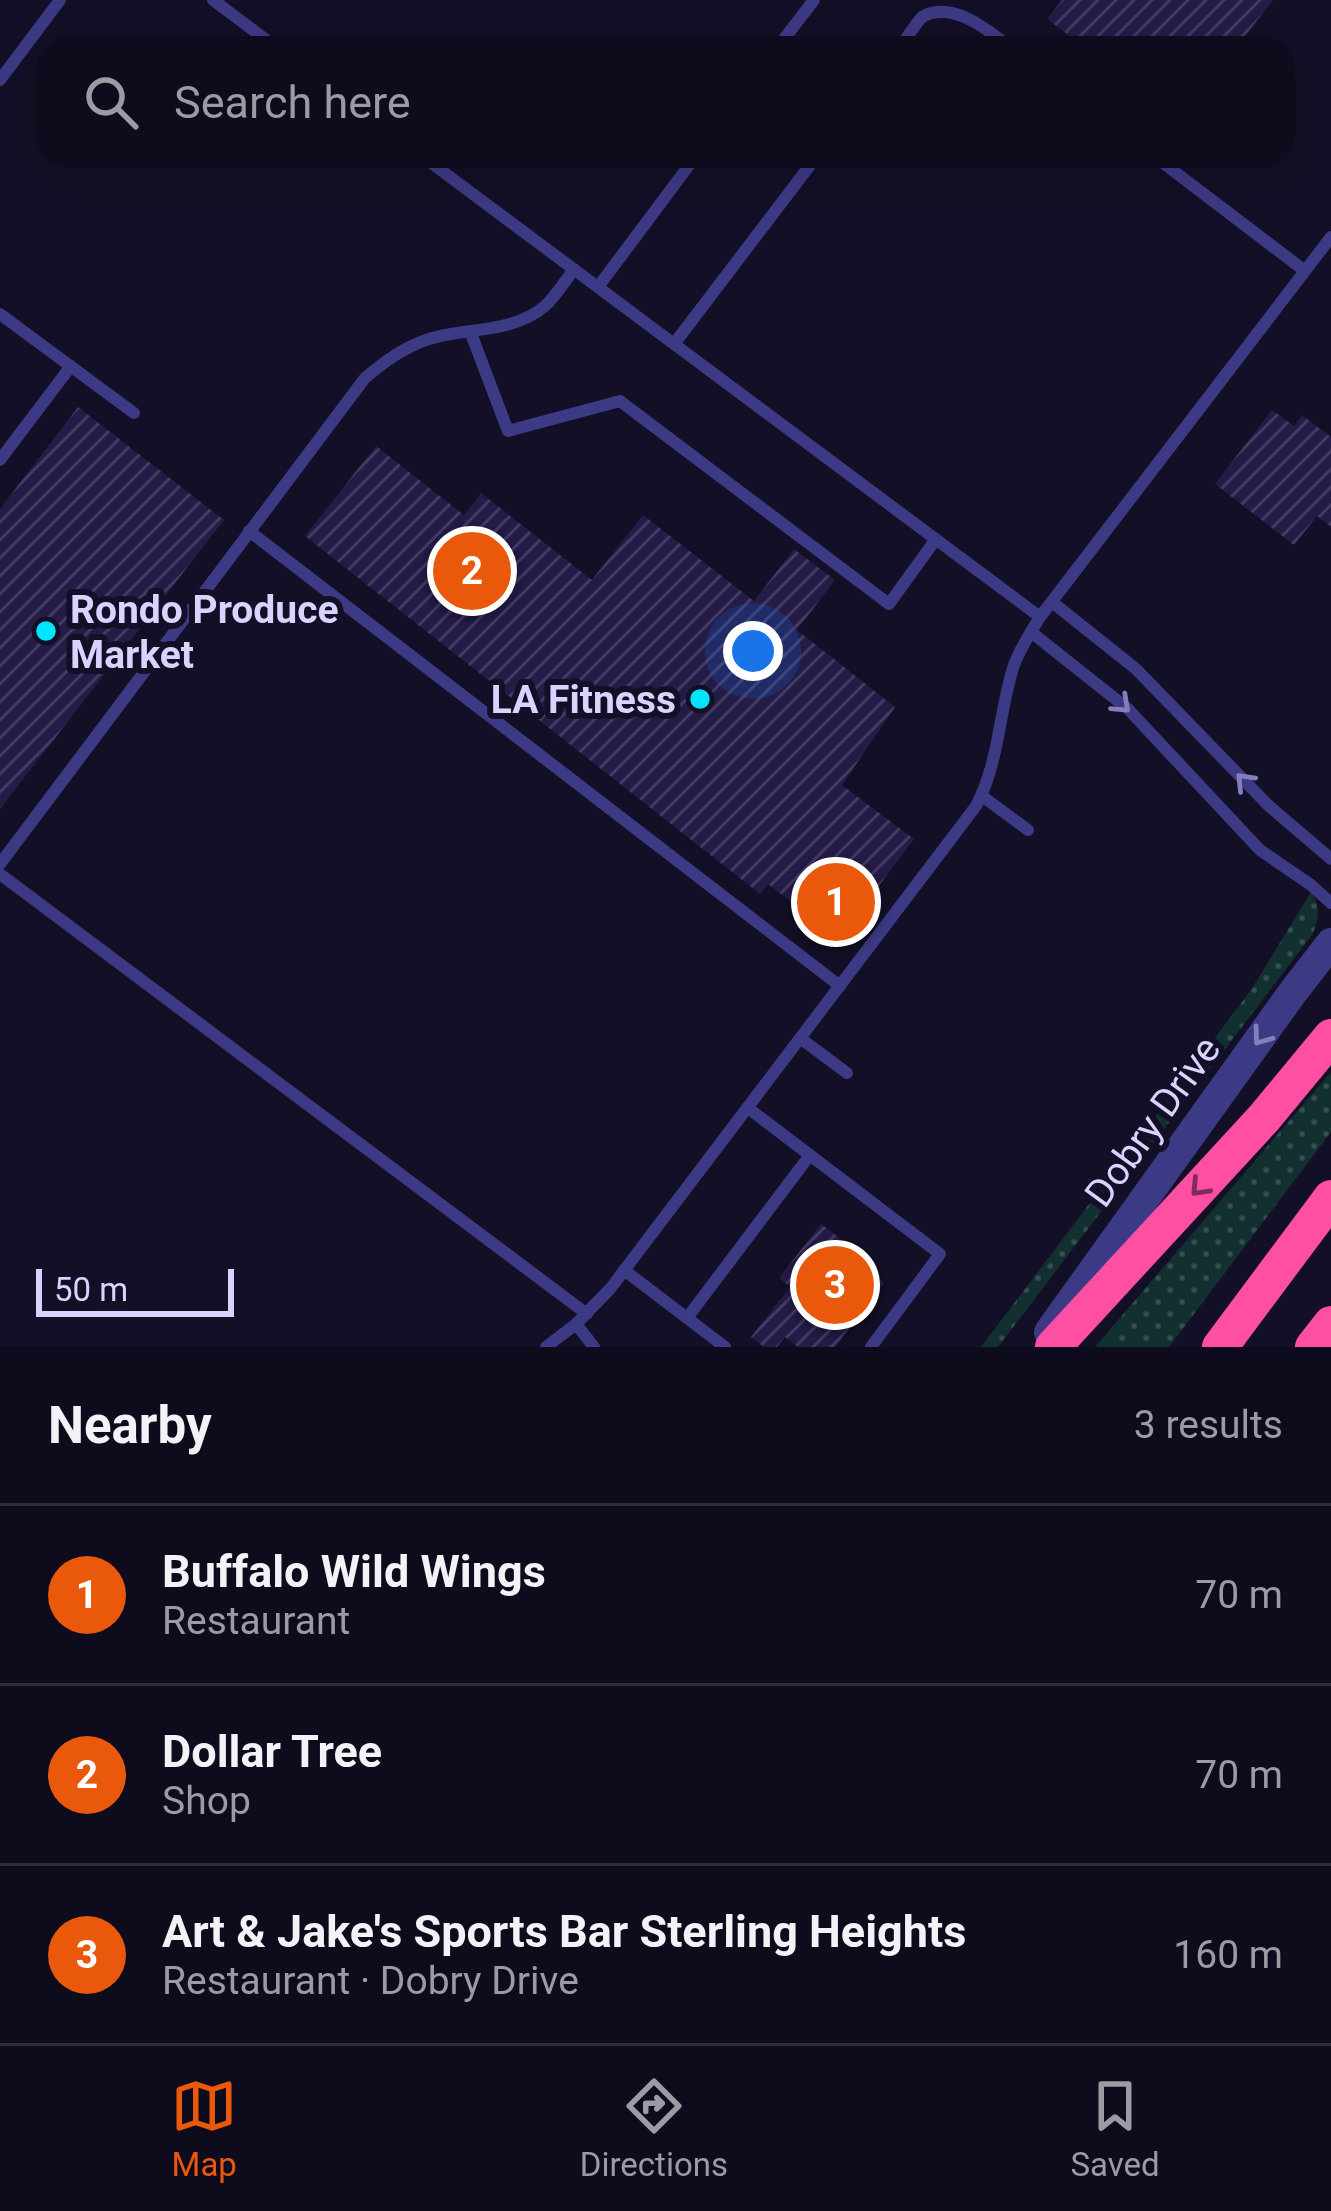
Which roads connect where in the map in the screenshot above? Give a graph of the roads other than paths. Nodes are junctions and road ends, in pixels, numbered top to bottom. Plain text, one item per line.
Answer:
1 (60, 0) edge
2 (213, 0) edge
3 (814, 0) edge
4 (261, 36) edge
5 (787, 36) edge
6 (908, 36) edge
7 (996, 36) edge
8 (0, 80) edge
9 (438, 168) edge
10 (687, 168) edge
11 (808, 168) edge
12 (1170, 168) edge
13 (1331, 237) edge
14 (574, 269) junction
15 (1305, 271) junction
16 (598, 287) junction
17 (0, 314) edge
18 (470, 331) junction
19 (674, 344) junction
20 (71, 366) junction
21 (134, 413) dead end
22 (0, 460) edge
23 (249, 531) junction
24 (936, 539) junction
25 (1052, 602) junction
26 (1040, 617) junction
27 (1031, 632) junction
28 (982, 796) junction
29 (1028, 830) dead end
30 (1331, 859) edge
31 (0, 864) edge
32 (0, 874) edge
33 (1331, 903) edge
34 (1331, 943) edge
35 (840, 986) junction
36 (1331, 1037) edge
37 (800, 1038) junction
38 (847, 1073) dead end
39 (748, 1108) junction
40 (810, 1155) junction
41 (1331, 1198) edge
42 (624, 1270) junction
43 (687, 1318) junction
44 (582, 1319) junction
45 (1331, 1324) edge
46 (546, 1347) edge
47 (594, 1347) edge
48 (725, 1347) edge
49 (871, 1347) edge
50 (1038, 1347) edge
51 (1053, 1347) edge
52 (1220, 1347) edge
53 (1313, 1347) edge

1 - 8 lane
2 - 4 lane
3 - 5 lane
6 - 7 lane
9 - 14 lane
10 - 16 lane
11 - 19 lane
12 - 15 lane
13 - 15 lane
14 - 16 lane
14 - 18 lane
15 - 25 lane
16 - 19 lane
17 - 20 lane
18 - 23 lane
18 - 24 lane
19 - 24 lane
20 - 21 lane
20 - 22 lane
23 - 31 lane
23 - 35 lane
24 - 26 lane
25 - 26 lane
30 -> 25 lane
26 - 27 lane
27 - 28 lane
27 -> 33 lane
28 - 29 lane
28 - 35 lane
32 - 44 lane
34 -> 50 street, Dobry Drive
35 - 37 lane
36 -> 51 highway
37 - 38 lane
37 - 39 lane
39 - 40 lane
39 - 42 lane
40 - 43 lane
40 - 49 lane
41 - 52 highway
42 - 43 lane
42 - 44 lane
43 - 48 lane
44 - 46 lane
44 - 47 lane
45 - 53 highway

